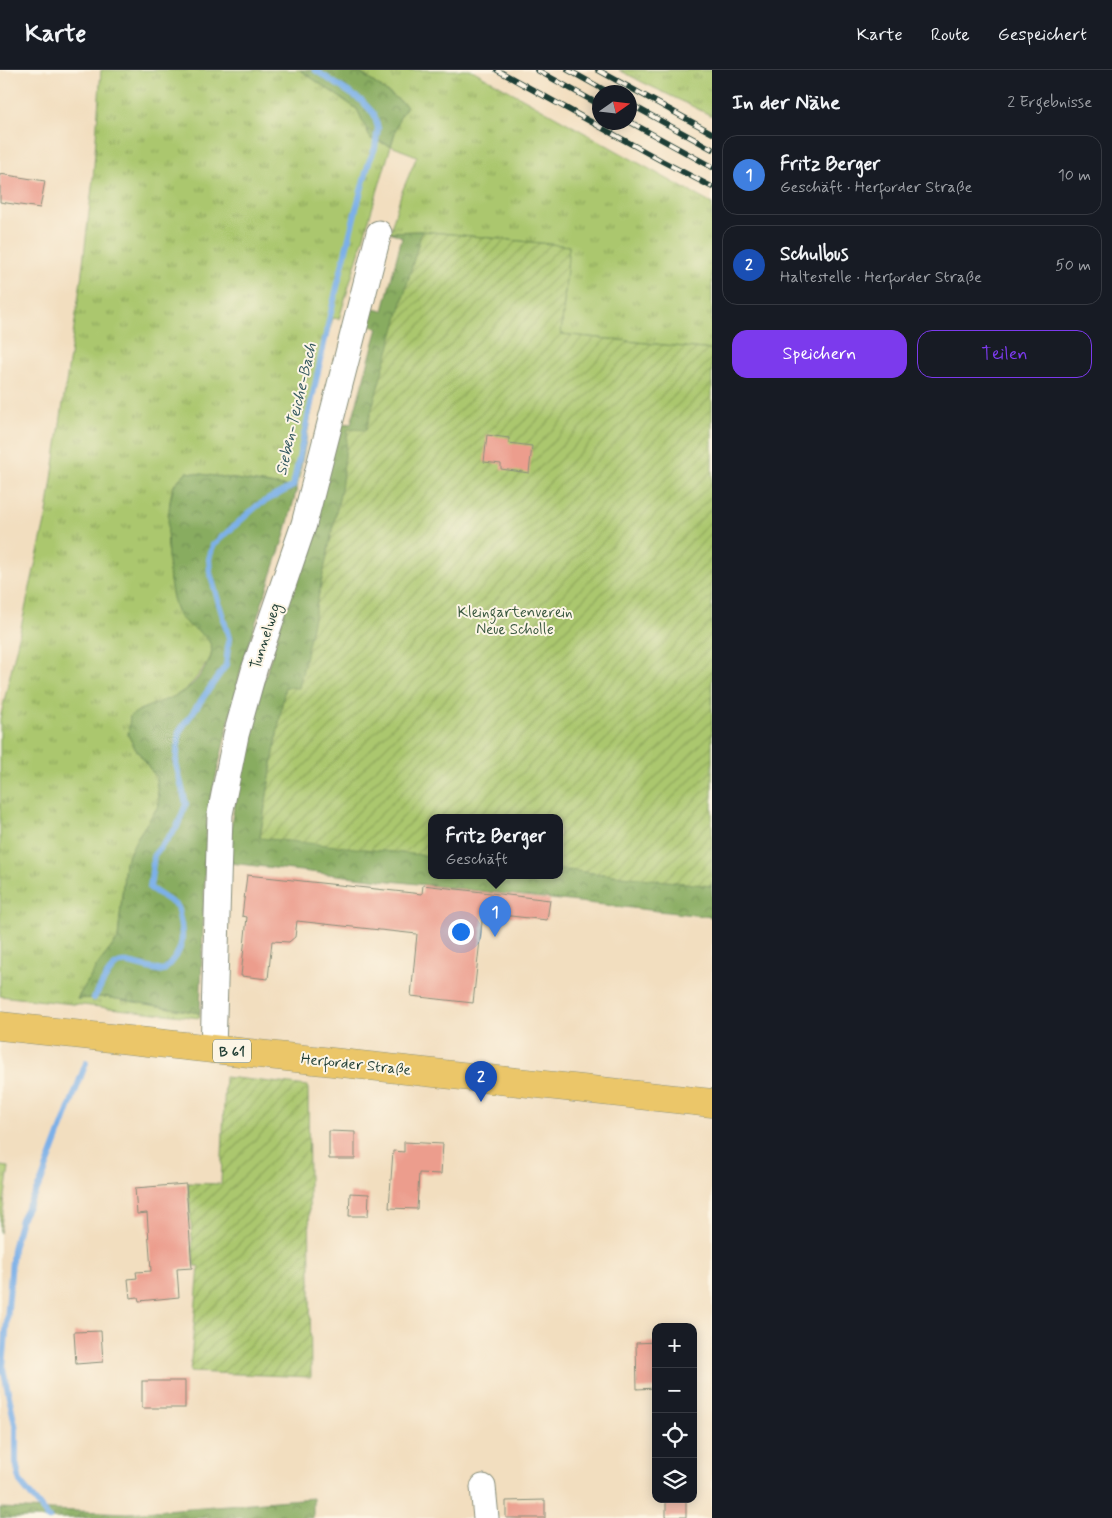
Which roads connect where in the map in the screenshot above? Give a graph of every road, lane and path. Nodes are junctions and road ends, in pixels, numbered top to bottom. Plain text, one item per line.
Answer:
1 (379, 233) dead end
2 (0, 1026) edge
3 (213, 1050) junction
4 (712, 1103) edge
5 (483, 1487) dead end
6 (486, 1518) edge

1 - 3 street, Tunnelweg
2 - 3 main road, Herforder Straße / B 61
3 - 4 main road, Herforder Straße / B 61
5 - 6 street

